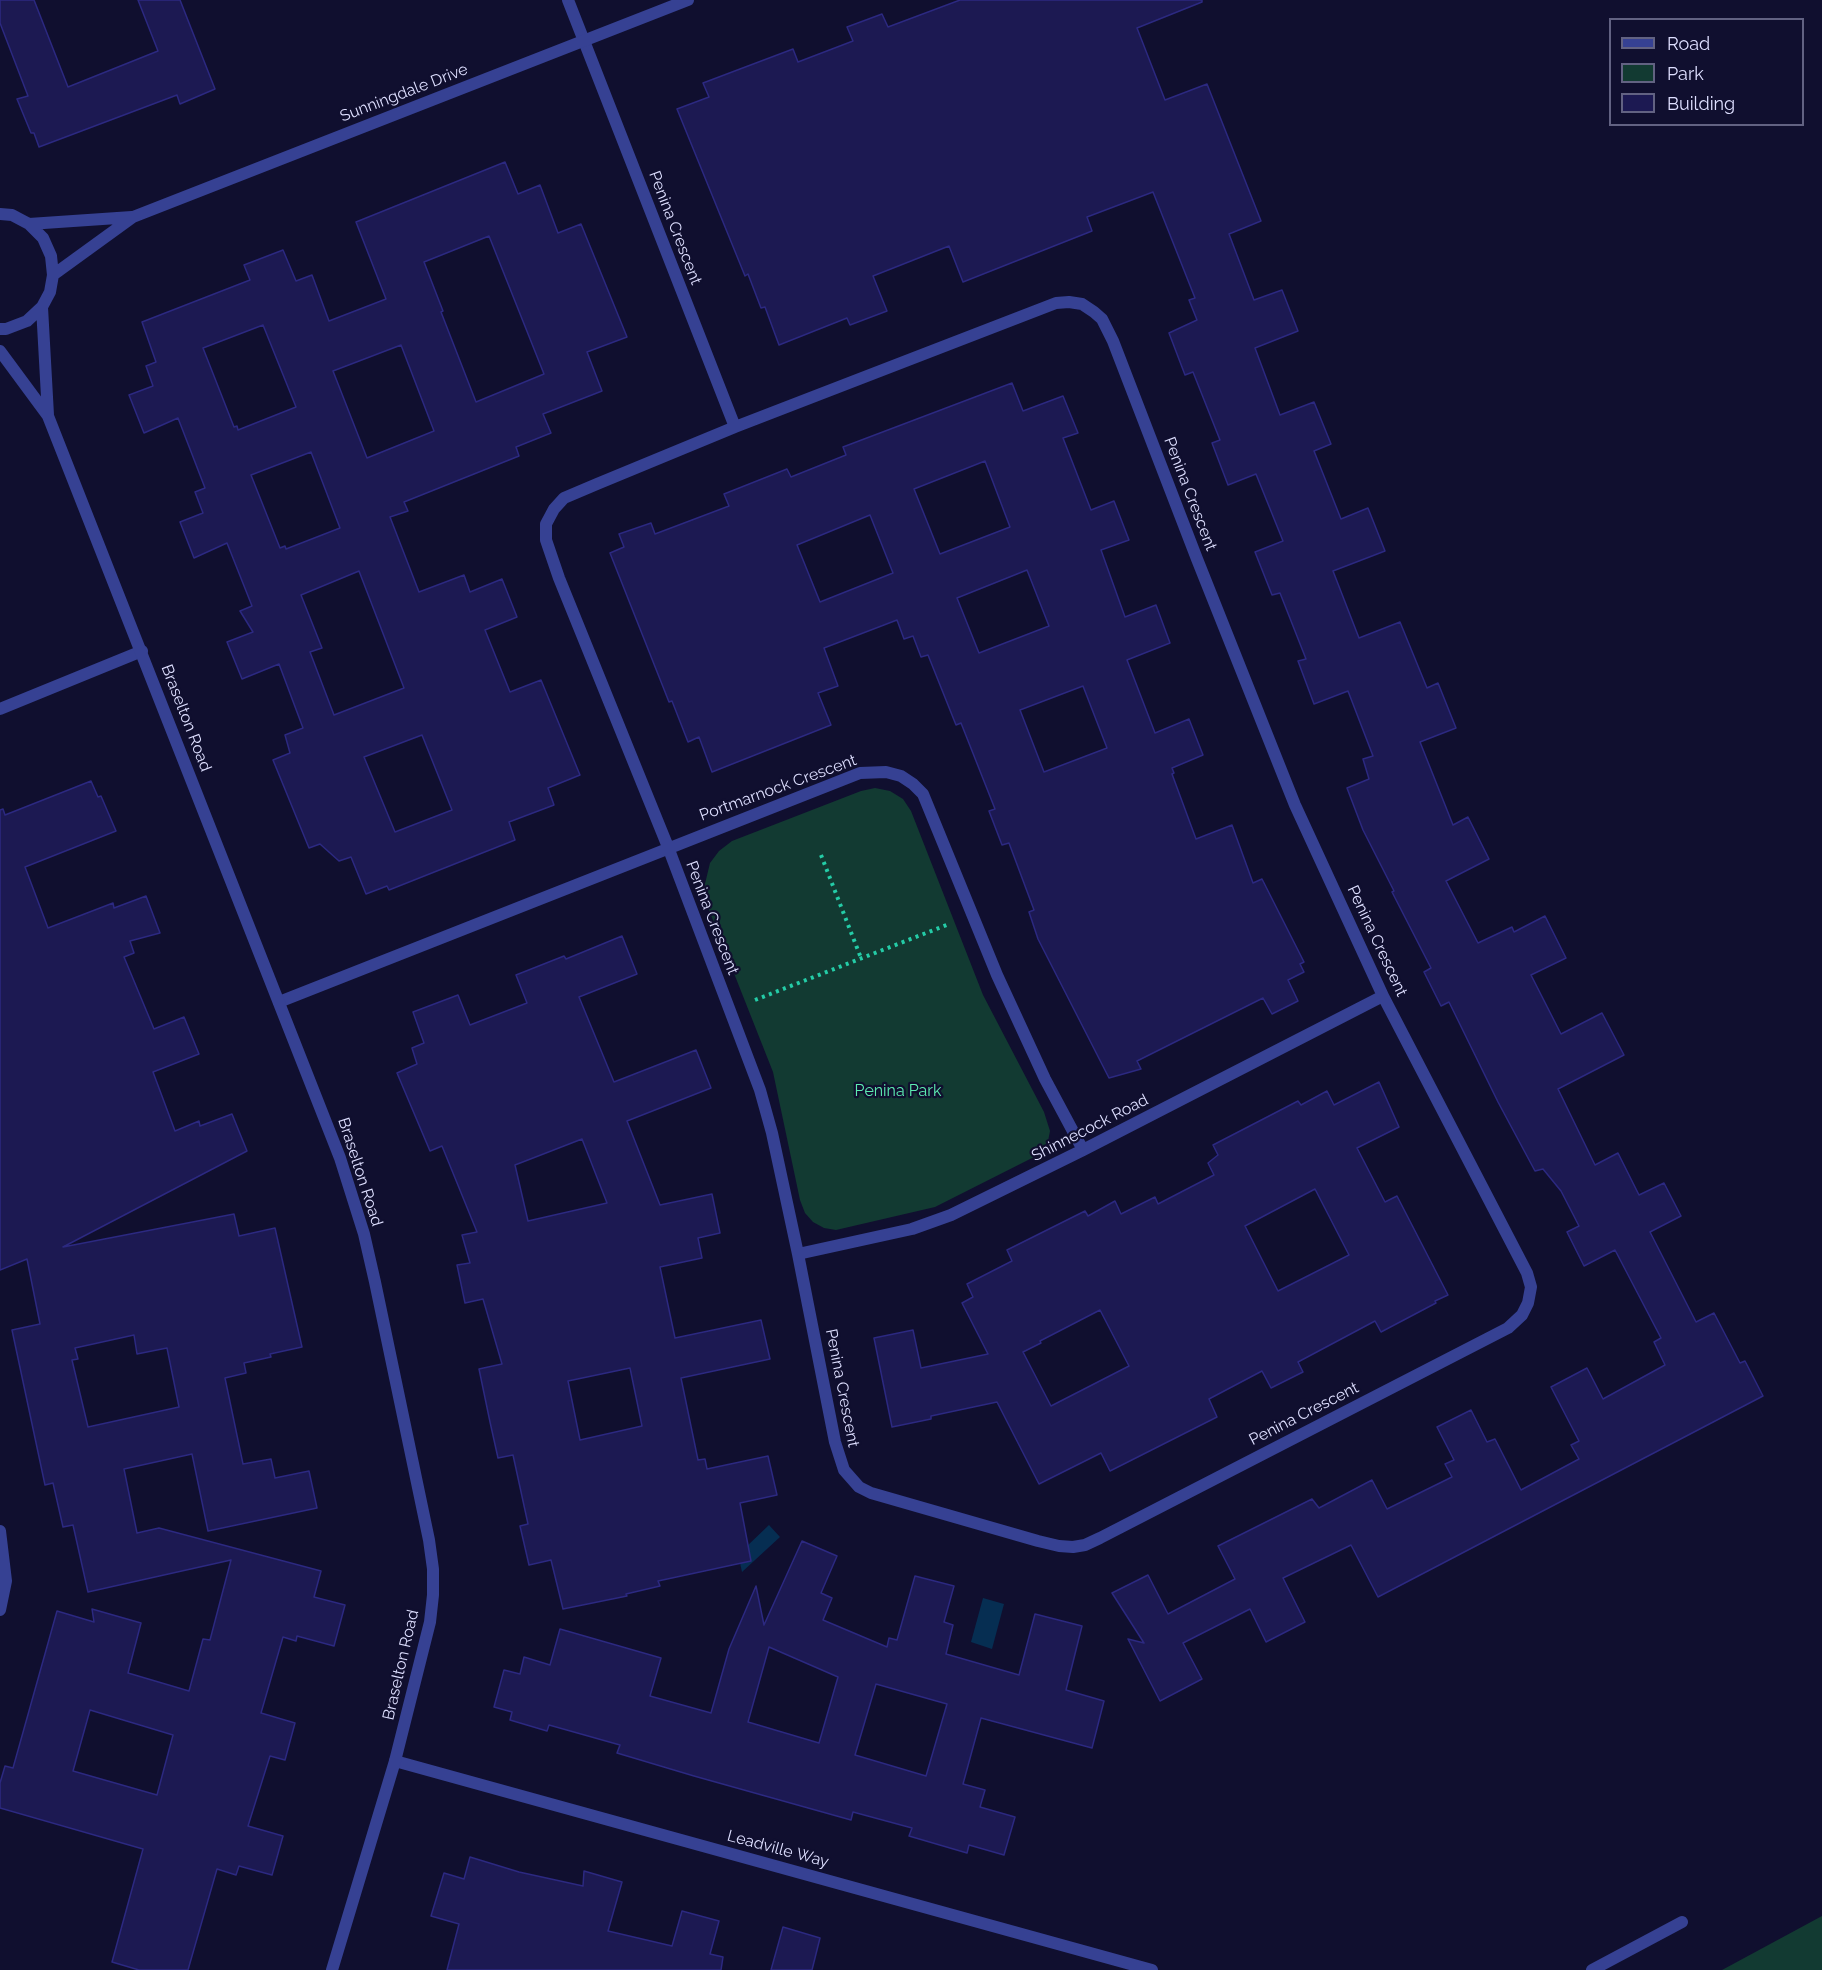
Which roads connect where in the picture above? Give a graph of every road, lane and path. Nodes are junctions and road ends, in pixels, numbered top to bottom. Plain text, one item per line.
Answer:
1 (568, 0) edge
2 (688, 0) edge
3 (584, 41) junction
4 (0, 214) edge
5 (133, 217) junction
6 (28, 224) junction
7 (53, 275) junction
8 (42, 307) junction
9 (0, 329) edge
10 (0, 351) edge
11 (48, 416) junction
12 (735, 427) junction
13 (142, 651) junction
14 (0, 709) edge
15 (668, 847) junction
16 (821, 855) dead end
17 (972, 915) junction
18 (861, 958) junction
19 (1383, 996) junction
20 (279, 1002) junction
21 (730, 1010) junction
22 (1083, 1150) junction
23 (798, 1254) junction
24 (0, 1531) edge
25 (0, 1610) edge
26 (394, 1761) junction
27 (1682, 1922) dead end
28 (332, 1970) edge
29 (1152, 1970) edge
30 (1592, 1970) edge

1 - 3 street, Penina Crescent
2 - 3 street, Sunningdale Drive
3 - 5 street, Sunningdale Drive
3 - 12 street, Penina Crescent
4 - 6 street
5 - 6 street, Sunningdale Drive
5 - 7 street, Sunningdale Drive
6 - 7 street
7 - 8 street
8 - 9 street
8 - 11 street, Braselton Road
10 - 11 street, Braselton Road
11 - 13 street, Braselton Road
12 - 15 street, Penina Crescent
12 - 19 street, Penina Crescent
13 - 14 street
13 - 20 street, Braselton Road
15 - 17 street, Portmarnock Crescent
15 - 20 street, Portmarnock Crescent
15 - 21 street, Penina Crescent
16 - 18 path
17 - 18 path
17 - 22 street, Portmarnock Crescent
18 - 21 path
19 - 22 street, Shinnecock Road
19 - 23 street, Penina Crescent
20 - 26 street, Braselton Road
21 - 23 street, Penina Crescent
22 - 23 street, Shinnecock Road
24 - 25 street
26 - 28 street, Braselton Road
26 - 29 street, Leadville Way
27 - 30 street

